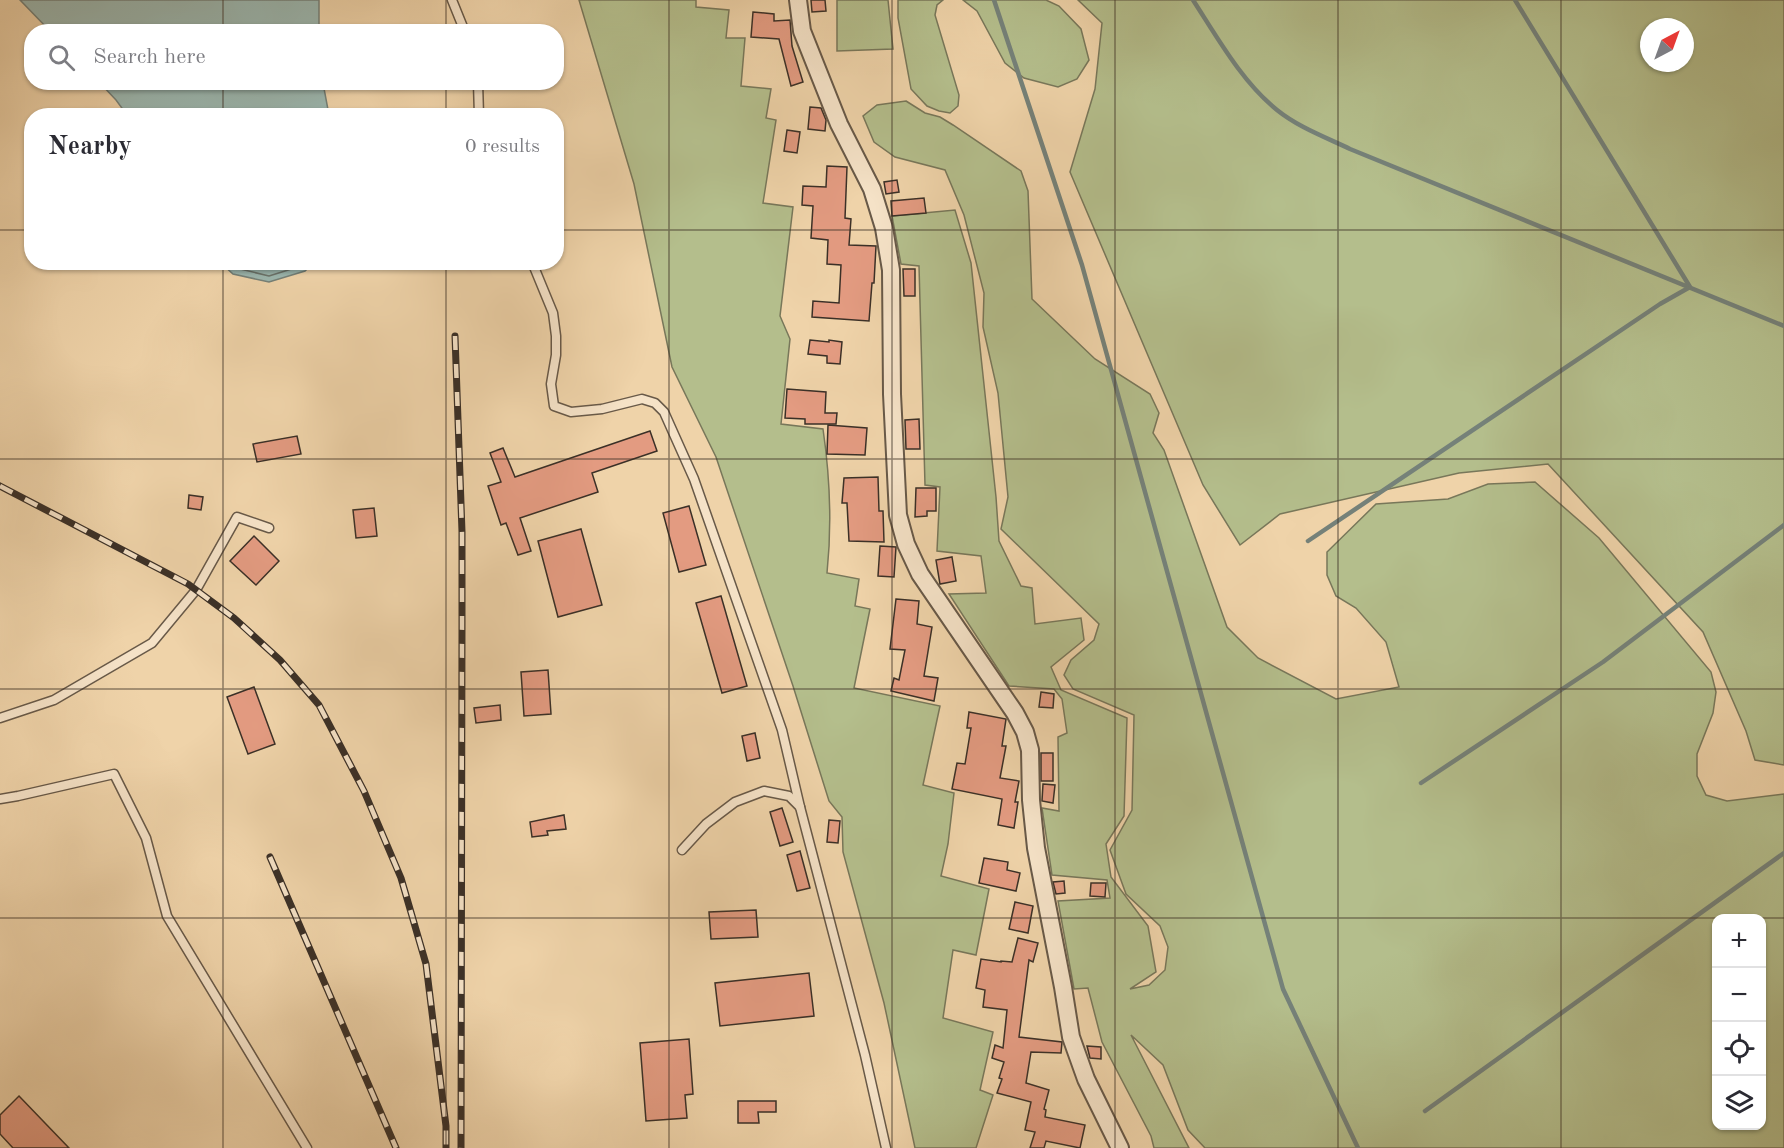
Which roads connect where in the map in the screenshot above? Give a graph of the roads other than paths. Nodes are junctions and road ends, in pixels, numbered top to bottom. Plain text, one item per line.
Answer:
1 (452, 0) edge
2 (798, 0) edge
3 (462, 24) edge
4 (478, 90) edge
5 (478, 108) edge
6 (535, 270) edge
7 (269, 528) dead end
8 (0, 718) edge
9 (0, 799) edge
10 (800, 807) junction
11 (682, 850) dead end
12 (307, 1148) edge
13 (886, 1148) edge
14 (1120, 1148) edge

1 - 3 lane
2 - 14 street
4 - 5 lane
6 - 10 lane
7 - 8 lane
9 - 12 lane
10 - 11 lane
10 - 13 lane

